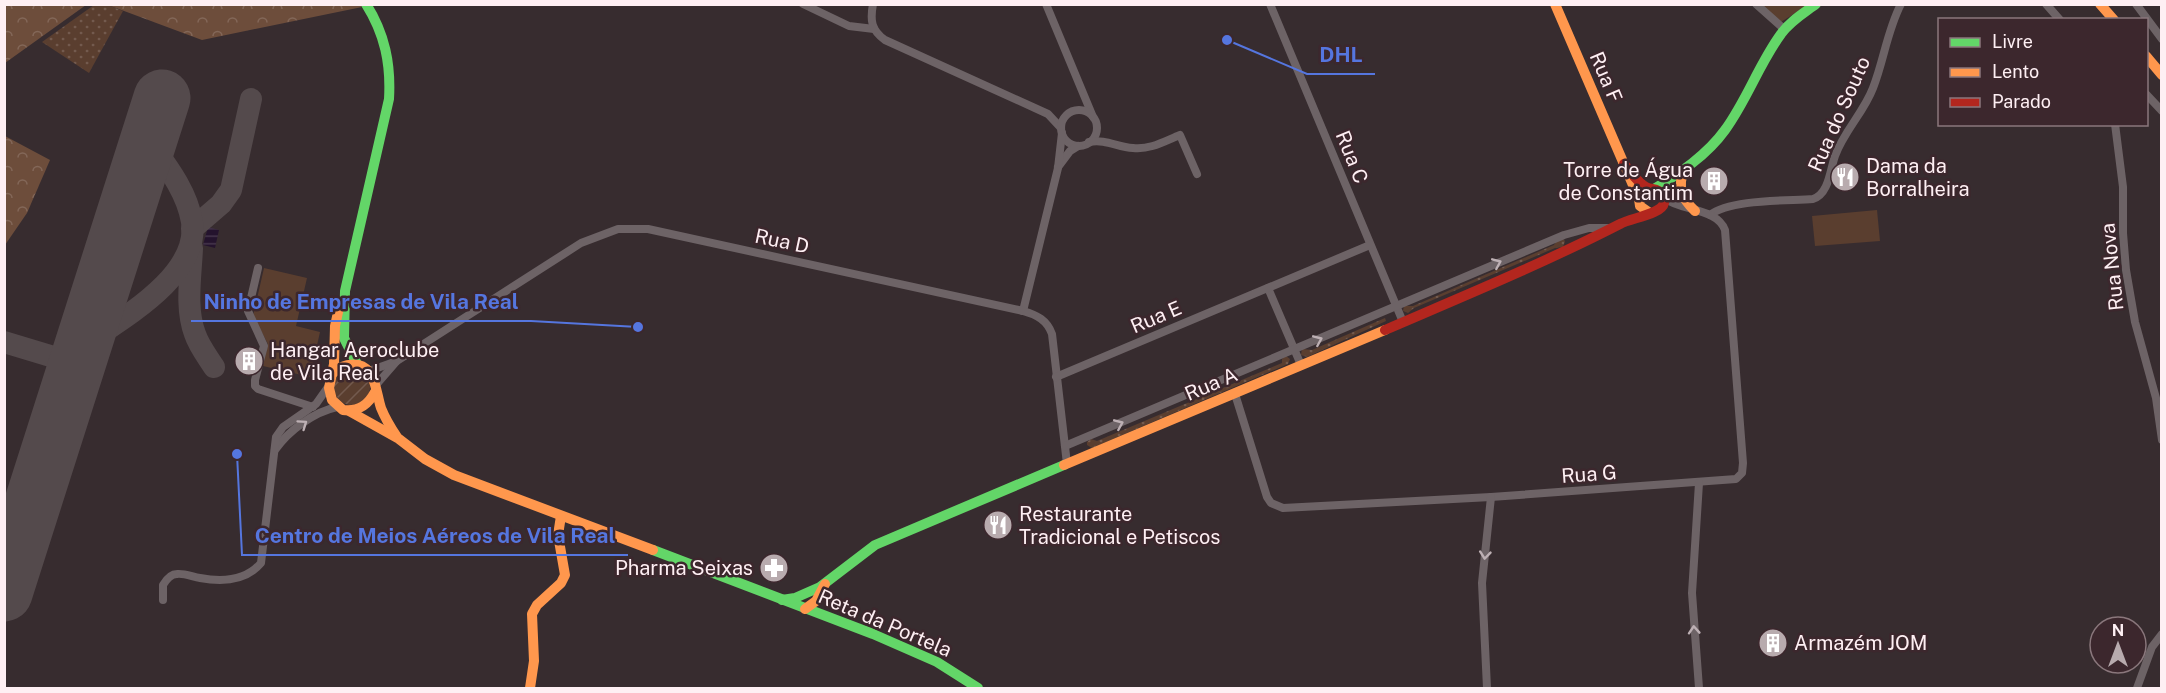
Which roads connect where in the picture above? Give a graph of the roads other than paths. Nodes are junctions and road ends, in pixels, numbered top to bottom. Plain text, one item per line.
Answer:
1 (366, 4) edge
2 (803, 4) edge
3 (873, 4) edge
4 (1046, 4) edge
5 (1270, 4) edge
6 (1555, 4) edge
7 (1756, 4) edge
8 (1816, 4) edge
9 (1901, 4) edge
10 (2046, 4) edge
11 (2100, 4) edge
12 (2136, 4) edge
13 (2058, 18) edge
14 (2112, 18) edge
15 (2146, 18) edge
16 (2148, 20) edge
17 (874, 29) junction
18 (1784, 29) junction
19 (2162, 39) edge
20 (2148, 58) edge
21 (2162, 75) edge
22 (1083, 94) junction
23 (2148, 96) edge
24 (1075, 110) junction
25 (2162, 111) edge
26 (1048, 114) junction
27 (1066, 115) junction
28 (1093, 117) junction
29 (2115, 126) edge
30 (1097, 128) junction
31 (1061, 130) junction
32 (1089, 142) junction
33 (1111, 142) junction
34 (1078, 146) junction
35 (1624, 164) junction
36 (1058, 168) junction
37 (1684, 170) junction
38 (1197, 174) dead end
39 (1657, 193) junction
40 (1639, 201) junction
41 (1695, 211) junction
42 (1654, 212) junction
43 (1710, 215) junction
44 (1611, 228) junction
45 (1370, 245) junction
46 (258, 268) dead end
47 (1268, 288) junction
48 (345, 291) junction
49 (1396, 306) junction
50 (1023, 311) junction
51 (1403, 321) junction
52 (1294, 350) junction
53 (397, 361) junction
54 (357, 364) junction
55 (1301, 365) junction
56 (369, 371) junction
57 (332, 374) junction
58 (1056, 377) junction
59 (328, 386) junction
60 (376, 388) junction
61 (1235, 394) junction
62 (313, 407) junction
63 (337, 407) junction
64 (349, 411) junction
65 (399, 439) junction
66 (2162, 440) edge
67 (1065, 446) junction
68 (274, 451) junction
69 (1067, 464) junction
70 (1699, 483) junction
71 (1491, 497) junction
72 (561, 516) junction
73 (817, 592) junction
74 (778, 598) junction
75 (163, 600) dead end
76 (805, 609) junction
77 (821, 615) junction
78 (2162, 634) edge
79 (530, 688) edge
80 (978, 688) edge
81 (1487, 688) edge
82 (1699, 688) edge
83 (2137, 688) edge

1 - 48 street
2 - 17 street
3 - 17 street
4 - 22 street
5 - 45 street, Rua C
6 - 35 street, Rua F
7 - 18 street
8 - 18 street
9 - 43 street, Rua do Souto
10 - 13 street
11 - 14 street
12 - 15 street
16 - 19 street
17 - 26 street
18 - 37 street
20 - 21 street
22 - 24 street
22 - 28 street
23 - 25 street
24 - 27 street
24 - 28 street
26 - 27 street
26 - 31 street
27 - 31 street
28 - 30 street
29 - 66 street, Rua Nova
30 - 32 street
30 - 33 street
31 - 34 street
31 - 36 street
32 - 33 street
32 - 34 street
33 - 38 street
34 - 36 street
35 - 39 street
35 - 40 street, Rua F
36 - 50 street
37 - 39 street
37 - 41 street
39 - 40 street
39 - 41 street
39 - 42 street
40 - 42 street
40 - 44 street
41 - 42 street
41 - 43 street
42 - 44 street, Rua A
43 - 70 street, Rua G
49 -> 44 street
44 - 51 street, Rua A
45 - 47 street, Rua E
45 - 49 street, Rua C
46 - 62 street
47 - 52 street
47 - 58 street, Rua E
48 - 54 street
48 - 57 street
49 - 51 street, Rua C
52 -> 49 street
50 - 53 street, Rua D
50 - 58 street, Rua D
51 - 55 street, Rua A
52 - 55 street
67 -> 52 street
53 - 56 street
53 - 60 street
54 - 56 street
54 - 57 street
55 - 61 street, Rua A
56 - 60 street
57 - 59 street
58 - 67 street, Rua D
59 - 62 street
59 - 63 street
60 - 64 street
60 - 65 street
61 - 69 street, Rua A
61 - 71 street, Rua G
62 - 68 street
63 - 64 street
68 -> 63 street
64 - 65 street, Reta da Portela
65 - 72 street, Reta da Portela
67 - 69 street, Rua D
68 - 75 street
69 - 73 street, Rua A
70 - 71 street, Rua G
82 -> 70 street
71 -> 81 street
72 - 74 street, Reta da Portela
72 - 79 street
73 - 74 street
73 - 76 street
73 - 77 street
74 - 76 street, Reta da Portela
76 - 77 street, Reta da Portela
77 - 80 street, Reta da Portela
78 - 83 street

